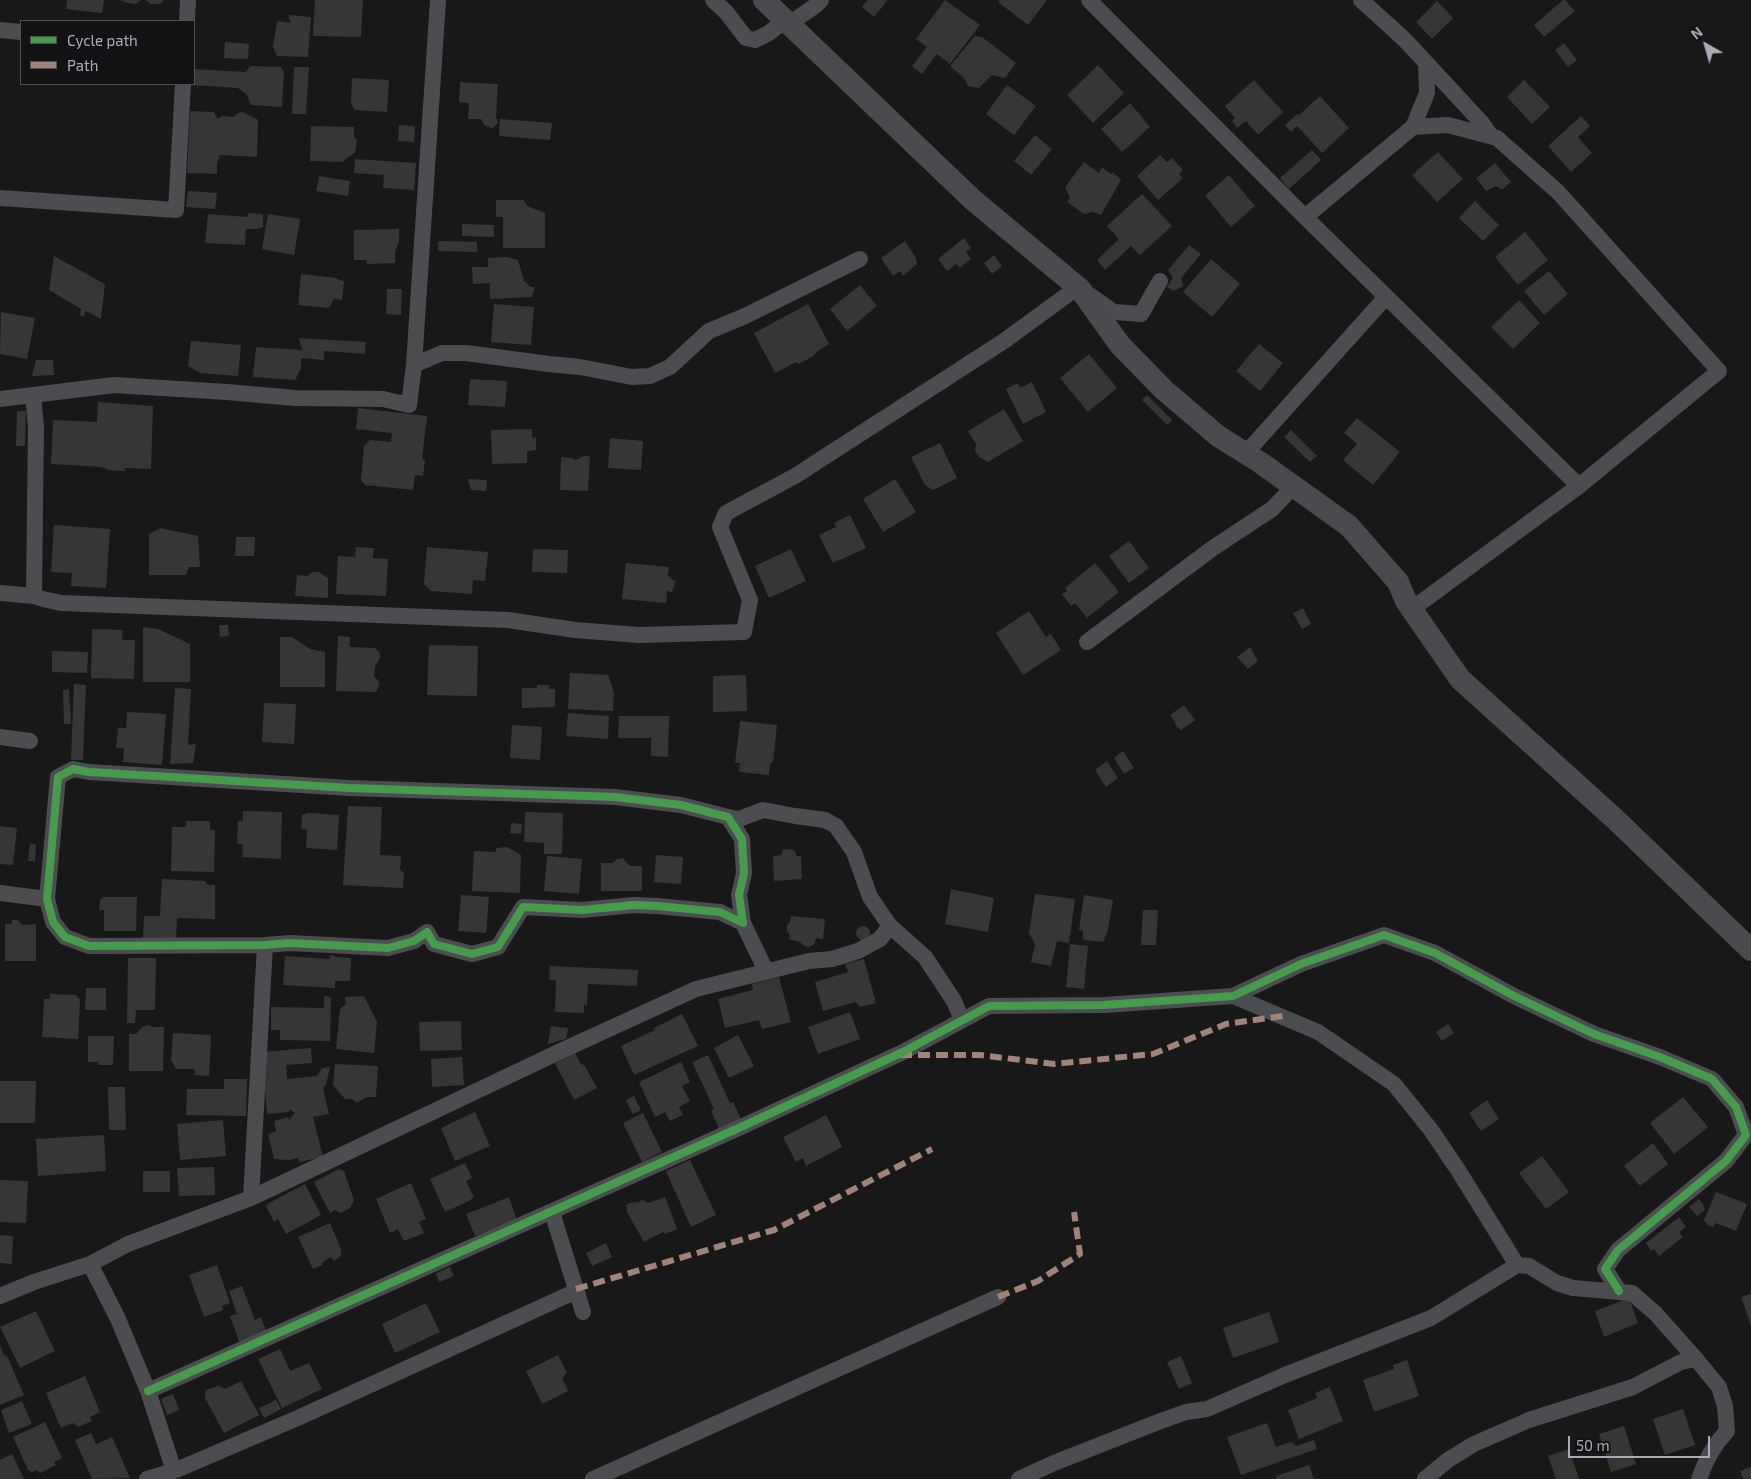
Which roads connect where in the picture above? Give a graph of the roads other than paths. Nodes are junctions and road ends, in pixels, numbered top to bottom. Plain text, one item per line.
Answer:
1 (188, 0) edge
2 (438, 0) edge
3 (713, 0) edge
4 (764, 0) edge
5 (821, 0) edge
6 (1088, 0) edge
7 (1361, 0) edge
8 (187, 20) edge
9 (787, 22) junction
10 (0, 30) edge
11 (20, 32) edge
12 (1426, 63) junction
13 (183, 85) edge
14 (1413, 127) junction
15 (1491, 136) junction
16 (0, 198) edge
17 (1305, 217) junction
18 (860, 259) dead end
19 (1160, 282) dead end
20 (1078, 287) junction
21 (1386, 297) junction
22 (414, 365) junction
23 (32, 395) junction
24 (0, 399) edge
25 (1246, 453) junction
26 (1294, 486) junction
27 (1579, 486) junction
28 (0, 593) edge
29 (34, 596) junction
30 (1412, 609) junction
31 (1087, 642) dead end
32 (0, 737) edge
33 (30, 741) dead end
34 (728, 818) junction
35 (0, 893) edge
36 (47, 899) junction
37 (743, 923) junction
38 (890, 926) junction
39 (265, 945) junction
40 (1751, 950) edge
41 (766, 971) junction
42 (1233, 996) junction
43 (962, 1020) junction
44 (251, 1198) junction
45 (552, 1212) junction
46 (90, 1264) junction
47 (1518, 1265) junction
48 (576, 1289) junction
49 (1619, 1291) junction
50 (0, 1296) edge
51 (998, 1297) dead end
52 (583, 1312) dead end
53 (1696, 1359) junction
54 (148, 1392) junction
55 (174, 1470) junction
56 (147, 1479) edge
57 (593, 1479) edge
58 (1019, 1479) edge
59 (1425, 1479) edge
60 (1698, 1479) edge

1 - 8 street
2 - 22 street
3 - 9 street
4 - 9 main road
5 - 9 street
6 - 17 street
7 - 12 street
9 - 20 main road
10 - 11 street
12 - 14 street
12 - 15 street
13 - 16 street
14 - 15 street
14 - 17 street
15 - 27 street
17 - 21 street
18 - 22 street
19 - 20 street
20 - 25 main road
20 - 29 street
21 - 25 street
21 - 27 street
22 - 23 street
23 - 24 street
23 - 29 street
25 - 26 main road
26 - 30 main road
26 - 31 street
27 - 30 street
28 - 29 street
30 - 40 main road
32 - 33 street
34 - 36 street
34 - 37 street
34 - 38 street
35 - 36 street
36 - 39 street
37 - 39 street
37 - 41 street
38 - 41 street
38 - 43 street
39 - 44 street
41 - 44 street
42 - 43 street
42 - 47 street
42 - 49 street
43 - 45 street
44 - 46 street
45 - 48 street
45 - 54 street
46 - 50 street
46 - 54 street
47 - 49 street
47 - 58 street
48 - 52 street
48 - 55 street
49 - 53 street
51 - 57 street
53 - 59 street
53 - 60 street
54 - 55 street
55 - 56 street

